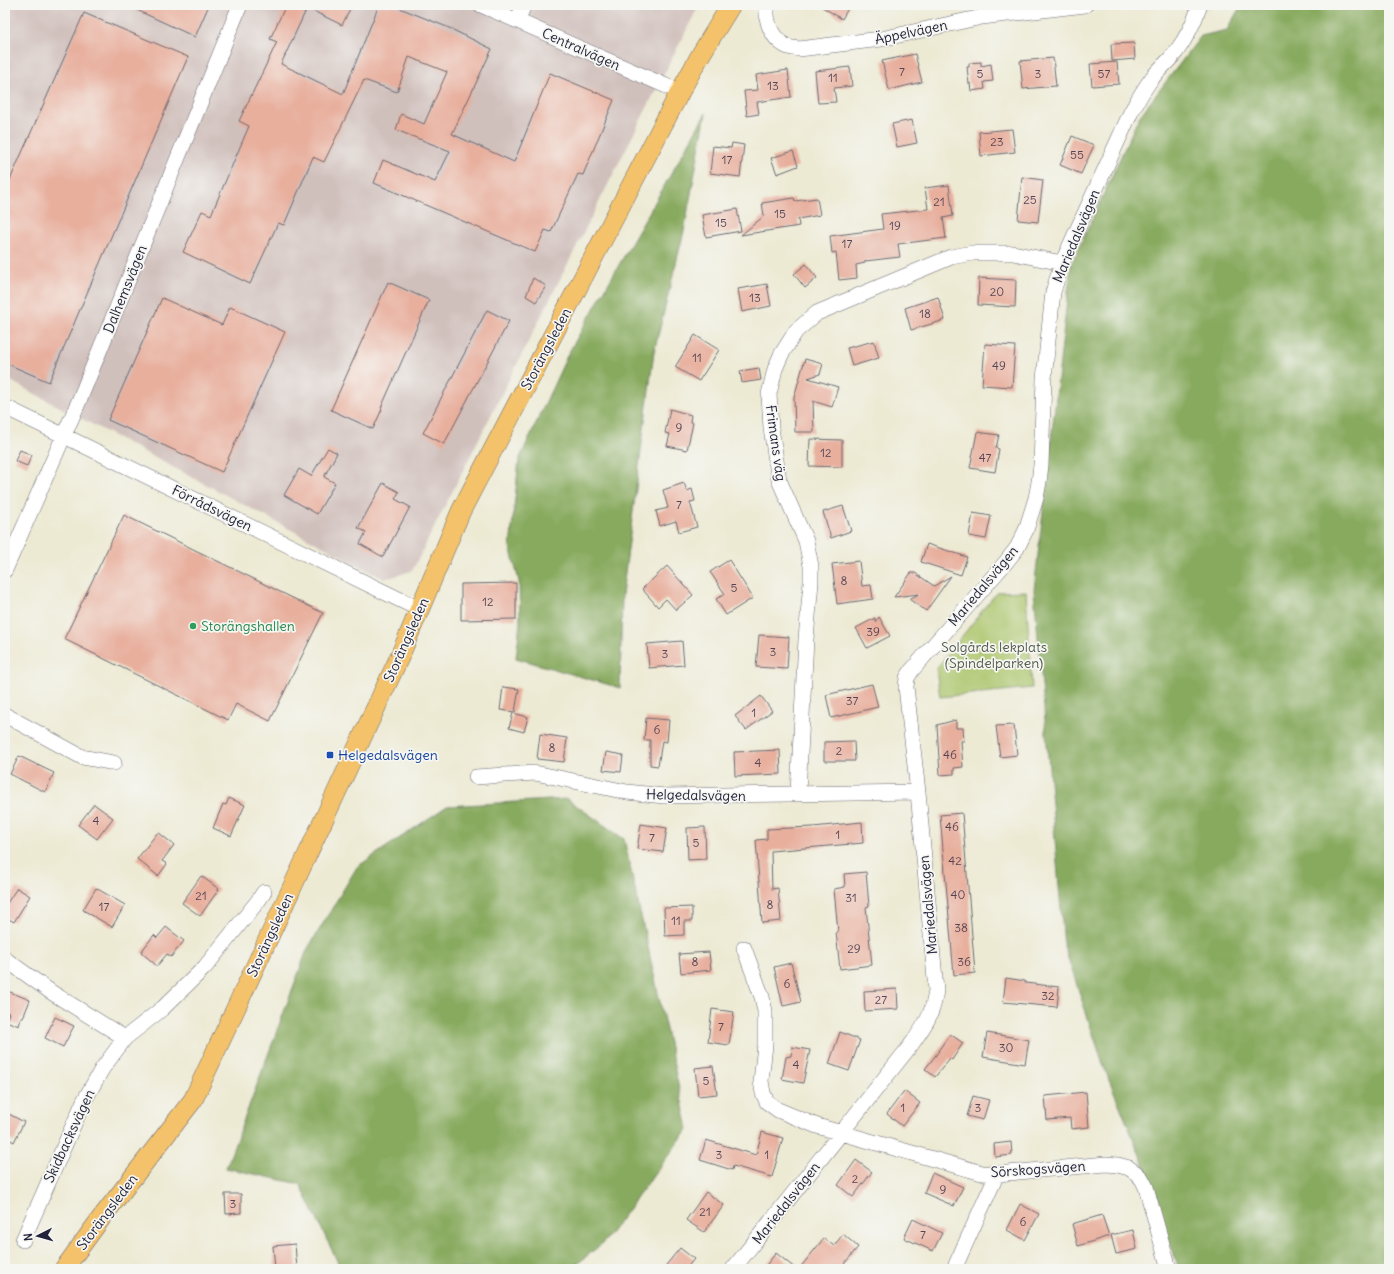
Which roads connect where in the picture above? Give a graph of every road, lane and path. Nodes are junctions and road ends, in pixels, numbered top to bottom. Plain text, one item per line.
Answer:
1 (240, 5) edge
2 (481, 5) edge
3 (524, 5) edge
4 (731, 5) edge
5 (768, 5) edge
6 (1085, 5) edge
7 (1200, 5) edge
8 (517, 21) junction
9 (680, 92) junction
10 (1062, 263) junction
11 (5, 407) edge
12 (64, 436) junction
13 (5, 570) edge
14 (420, 609) junction
15 (5, 715) edge
16 (114, 763) dead end
17 (476, 777) dead end
18 (918, 792) junction
19 (798, 793) junction
20 (264, 892) dead end
21 (744, 948) dead end
22 (5, 959) edge
23 (125, 1038) junction
24 (842, 1132) junction
25 (996, 1174) junction
26 (23, 1240) dead end
27 (66, 1268) edge
28 (733, 1269) edge
29 (954, 1269) edge
30 (1169, 1269) edge

1 - 12 street, Dalhemsvägen
2 - 8 street, Centralvägen
3 - 8 street
4 - 9 main road, Storängsleden
5 - 6 street, Äppelvägen
7 - 10 street, Mariedalsvägen
8 - 9 street, Centralvägen
9 - 14 main road, Storängsleden
10 - 18 street, Mariedalsvägen
10 - 19 street, Frimans väg
11 - 12 street, Förrådsvägen
12 - 13 street, Dalhemsvägen
12 - 14 street, Förrådsvägen
14 - 27 main road, Storängsleden
15 - 16 street
17 - 19 street, Helgedalsvägen
18 - 19 street, Helgedalsvägen
18 - 24 street, Mariedalsvägen
20 - 23 street, Skidbacksvägen
21 - 24 street, Sörskogsvägen
22 - 23 street
23 - 26 street, Skidbacksvägen
24 - 25 street, Sörskogsvägen
24 - 28 street, Mariedalsvägen
25 - 29 street
25 - 30 street, Sörskogsvägen

